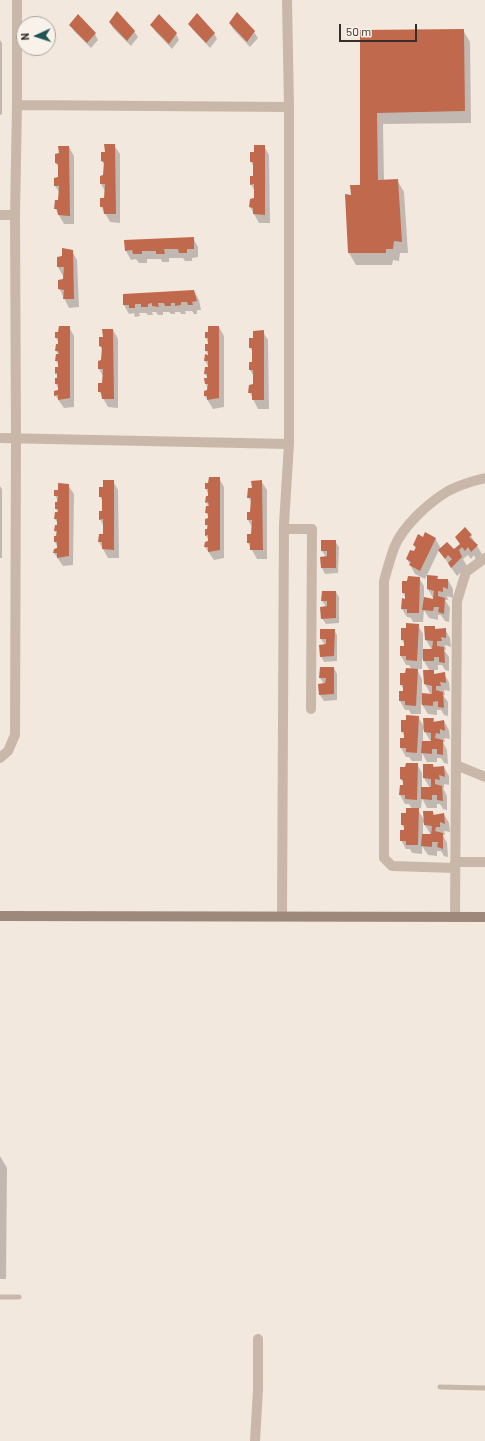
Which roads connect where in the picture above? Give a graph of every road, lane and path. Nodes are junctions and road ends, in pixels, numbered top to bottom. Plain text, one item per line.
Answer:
1 (17, 0) edge
2 (287, 0) edge
3 (17, 105) junction
4 (289, 107) junction
5 (0, 216) edge
6 (15, 216) junction
7 (0, 438) edge
8 (16, 438) junction
9 (289, 444) junction
10 (485, 478) edge
11 (284, 529) junction
12 (485, 558) edge
13 (310, 709) dead end
14 (0, 758) edge
15 (456, 765) junction
16 (485, 777) edge
17 (485, 862) edge
18 (455, 865) junction
19 (0, 916) edge
20 (282, 916) junction
21 (455, 917) junction
22 (485, 917) edge
23 (0, 1297) edge
24 (19, 1297) dead end
25 (258, 1339) dead end
26 (440, 1387) dead end
27 (485, 1388) edge
28 (255, 1441) edge

1 - 3 street
2 - 4 street
3 - 4 street
3 - 6 street
4 - 9 street
5 - 6 street
6 - 8 street
7 - 8 street
8 - 9 street
8 - 14 street
9 - 11 street
10 - 18 street
11 - 13 street
11 - 20 street
12 - 15 street
15 - 16 street
15 - 18 street
17 - 18 street
18 - 21 street
19 - 20 street
20 - 21 street
21 - 22 street
23 - 24 lane
25 - 28 street
26 - 27 lane

